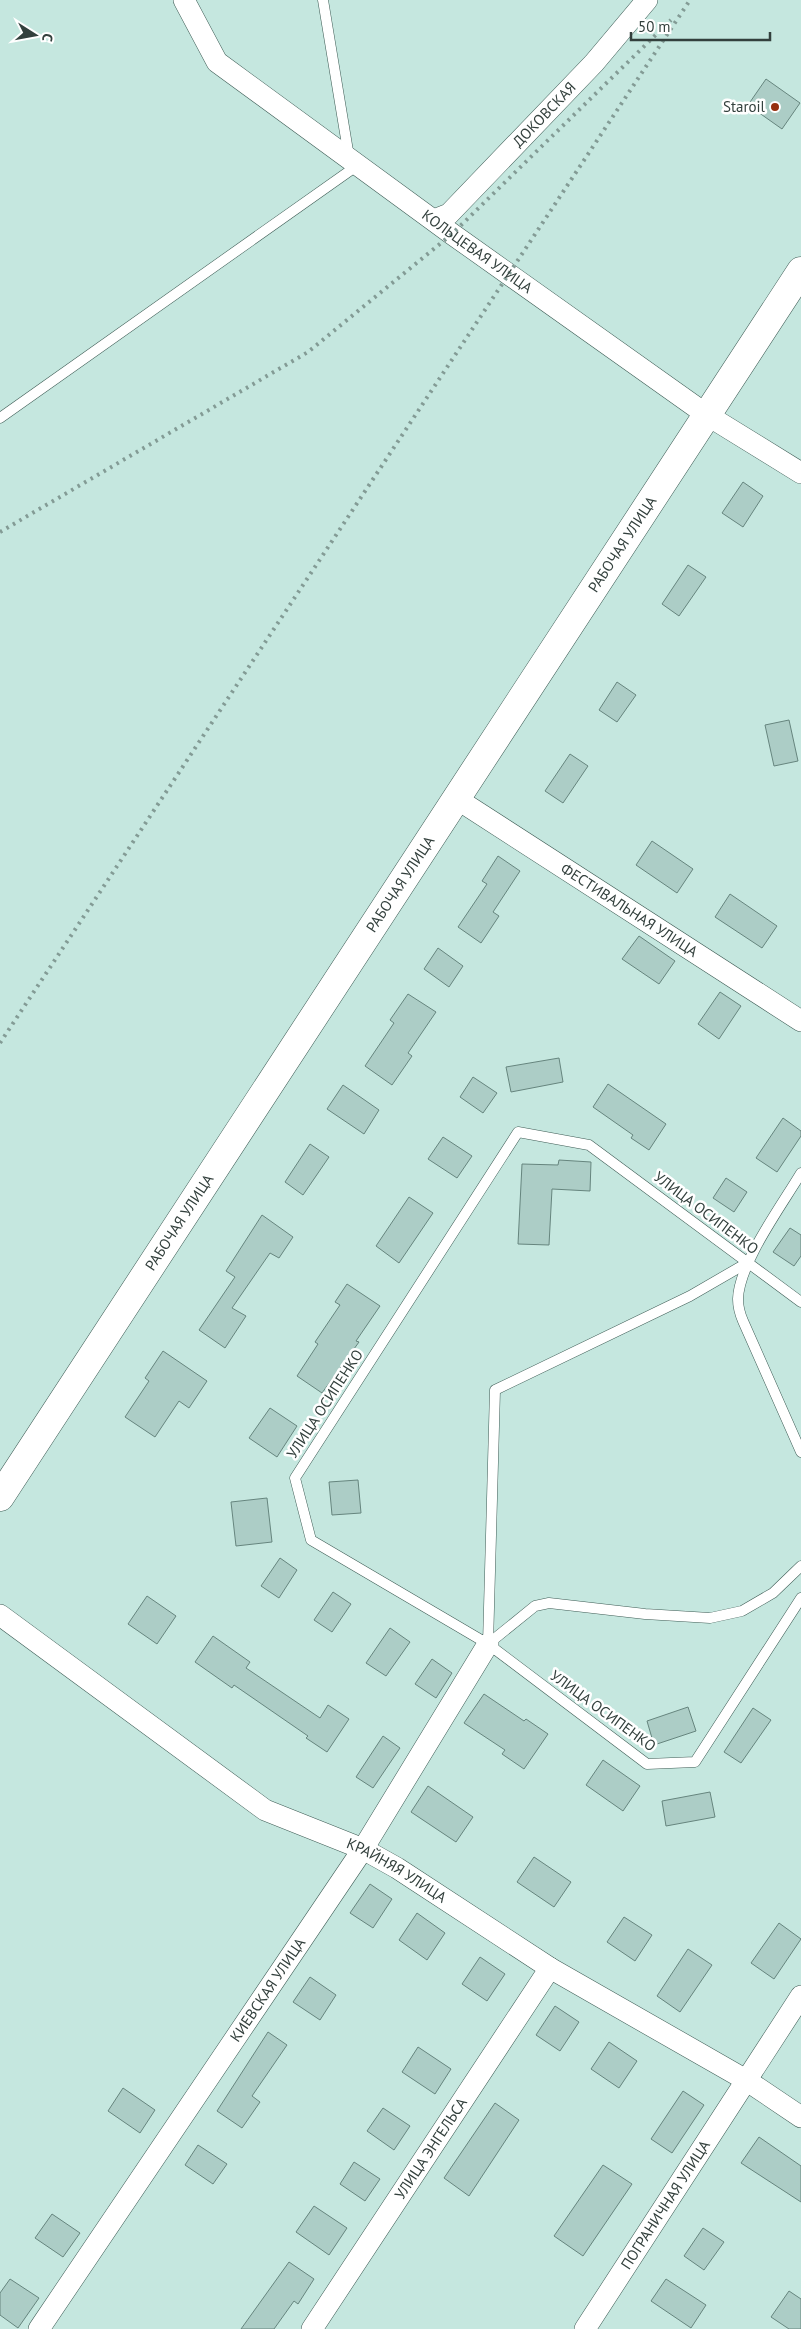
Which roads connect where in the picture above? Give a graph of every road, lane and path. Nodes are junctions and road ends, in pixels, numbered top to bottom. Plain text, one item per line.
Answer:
1 (184, 0) edge
2 (323, 0) edge
3 (647, 0) edge
4 (354, 162) junction
5 (434, 220) junction
6 (801, 271) edge
7 (708, 415) junction
8 (0, 418) edge
9 (801, 473) edge
10 (457, 799) junction
11 (801, 1021) edge
12 (801, 1173) edge
13 (747, 1263) junction
14 (801, 1302) edge
15 (801, 1452) edge
16 (0, 1497) edge
17 (801, 1568) edge
18 (801, 1598) edge
19 (0, 1615) edge
20 (488, 1644) junction
21 (363, 1849) junction
22 (550, 1968) junction
23 (801, 1996) edge
24 (746, 2080) junction
25 (801, 2117) edge
26 (38, 2329) edge
27 (312, 2329) edge
28 (585, 2329) edge

1 - 4 street, КОЛЬЦЕВАЯ УЛИЦА
2 - 4 lane
3 - 5 street, ДОКОВСКАЯ
4 - 5 street, КОЛЬЦЕВАЯ УЛИЦА
4 - 8 lane
5 - 7 street, КОЛЬЦЕВАЯ УЛИЦА
6 - 7 main road, РАБОЧАЯ УЛИЦА
7 - 9 street, КОЛЬЦЕВАЯ УЛИЦА
7 - 10 main road, РАБОЧАЯ УЛИЦА
10 - 11 street, ФЕСТИВАЛЬНАЯ УЛИЦА
10 - 16 main road, РАБОЧАЯ УЛИЦА
12 - 13 lane
13 - 14 lane, УЛИЦА ОСИПЕНКО
13 - 15 lane
13 - 20 lane
13 - 20 lane, УЛИЦА ОСИПЕНКО
17 - 20 lane
18 - 20 lane, УЛИЦА ОСИПЕНКО
19 - 21 street, КРАЙНЯЯ УЛИЦА
20 - 21 street, КИЕВСКАЯ УЛИЦА
21 - 22 street, КРАЙНЯЯ УЛИЦА
21 - 26 street, КИЕВСКАЯ УЛИЦА
22 - 24 street, КРАЙНЯЯ УЛИЦА
22 - 27 street, УЛИЦА ЭНГЕЛЬСА
23 - 24 street, ПОГРАНИЧНАЯ УЛИЦА
24 - 25 street, КРАЙНЯЯ УЛИЦА
24 - 28 street, ПОГРАНИЧНАЯ УЛИЦА

